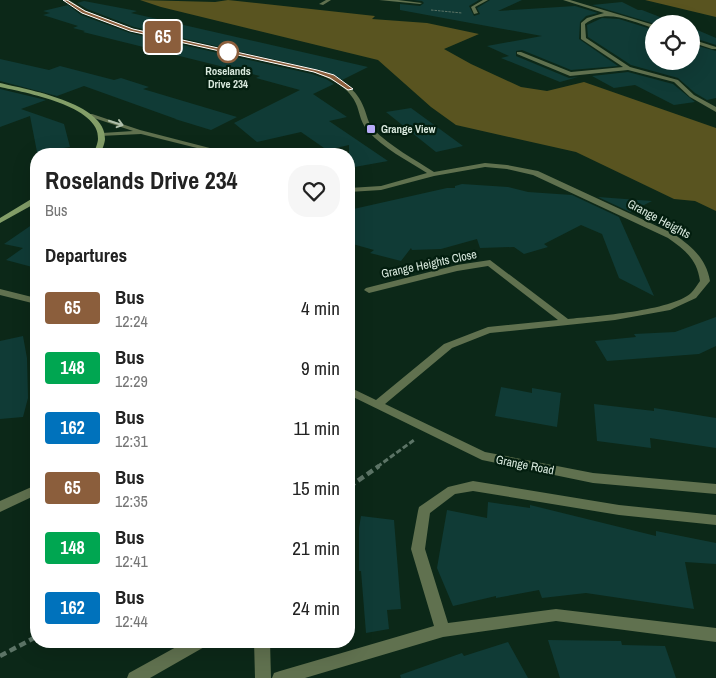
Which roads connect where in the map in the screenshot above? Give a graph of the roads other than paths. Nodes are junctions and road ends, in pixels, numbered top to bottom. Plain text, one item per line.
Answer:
1 (66, 0) edge
2 (329, 0) edge
3 (381, 0) edge
4 (486, 0) edge
5 (565, 0) edge
6 (420, 3) dead end
7 (321, 4) dead end
8 (476, 13) dead end
9 (611, 14) junction
10 (645, 24) edge
11 (700, 43) edge
12 (714, 48) dead end
13 (519, 53) dead end
14 (628, 68) junction
15 (0, 86) edge
16 (716, 110) edge
17 (90, 115) junction
18 (141, 132) junction
19 (102, 135) junction
20 (99, 148) edge
21 (206, 148) edge
22 (433, 174) junction
23 (355, 190) edge
24 (30, 204) edge
25 (0, 221) edge
26 (368, 290) dead end
27 (0, 292) edge
28 (30, 298) edge
29 (565, 321) junction
30 (355, 394) edge
31 (377, 405) junction
32 (716, 489) edge
33 (30, 493) edge
34 (0, 507) edge
35 (716, 520) edge
36 (443, 630) junction
37 (716, 635) edge
38 (189, 648) edge
39 (262, 648) edge
40 (135, 678) edge
41 (263, 678) edge
42 (280, 678) edge

1 - 22 street
2 - 7 street
3 - 6 street
4 - 8 street
5 - 9 street
9 - 10 street
9 - 14 street
11 - 12 street
13 - 14 street
14 - 16 street
15 - 17 street
17 -> 18 street
17 - 19 street
18 - 19 street
18 - 21 street
19 - 20 street
22 - 23 street, Grange Heights
22 - 29 street, Grange Heights
24 - 25 street
26 - 29 street, Grange Heights Close
27 - 28 street
29 - 31 street, Grange Heights
30 - 31 street, Grange Road
31 - 32 street, Grange Road
33 - 34 street
35 - 36 street
36 - 37 street
36 - 42 street
38 - 40 street
39 - 41 street

